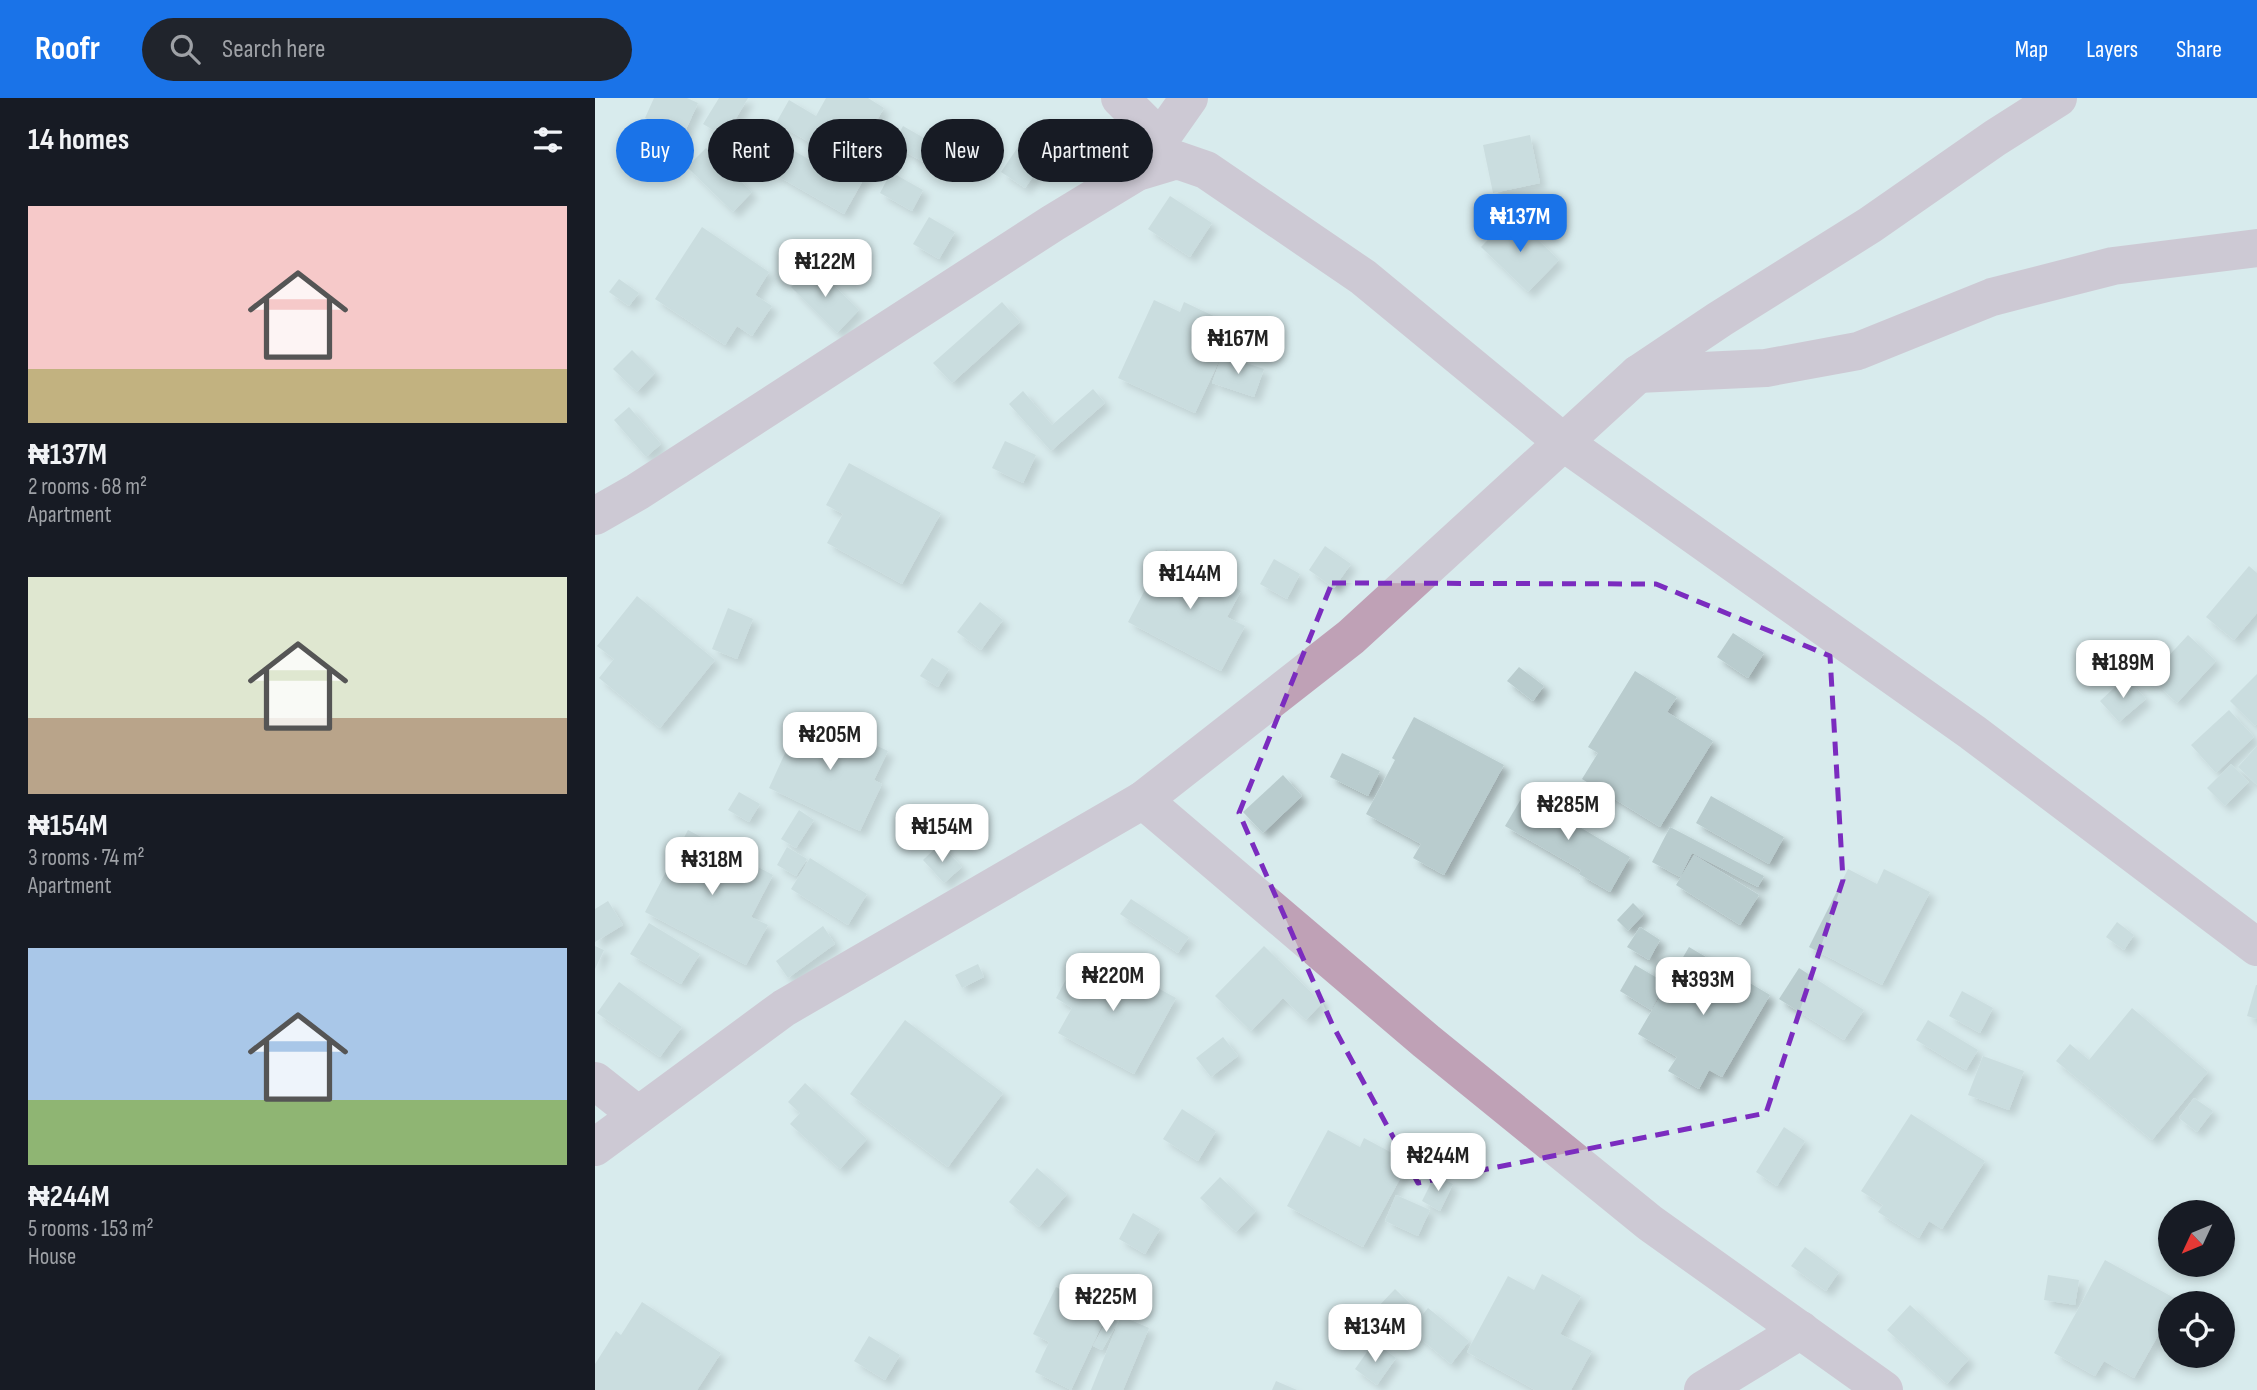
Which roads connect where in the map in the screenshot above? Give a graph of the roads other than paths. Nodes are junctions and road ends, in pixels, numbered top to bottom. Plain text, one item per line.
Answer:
1 (1120, 98) edge
2 (1189, 98) edge
3 (2058, 98) edge
4 (1160, 138) junction
5 (1153, 148) edge
6 (1153, 167) edge
7 (1121, 182) edge
8 (2257, 248) edge
9 (1638, 374) junction
10 (1563, 442) junction
11 (595, 516) edge
12 (1143, 800) junction
13 (2257, 947) edge
14 (595, 1081) edge
15 (638, 1115) junction
16 (595, 1147) edge
17 (1801, 1330) junction
18 (1703, 1390) edge
19 (1884, 1390) edge

1 - 4 street
2 - 4 street
3 - 9 street
4 - 5 street
6 - 10 street
7 - 11 street
8 - 9 street
9 - 10 street
10 - 12 street
10 - 13 street
12 - 15 street
12 - 17 street
14 - 15 street
15 - 16 street
17 - 18 street
17 - 19 street

